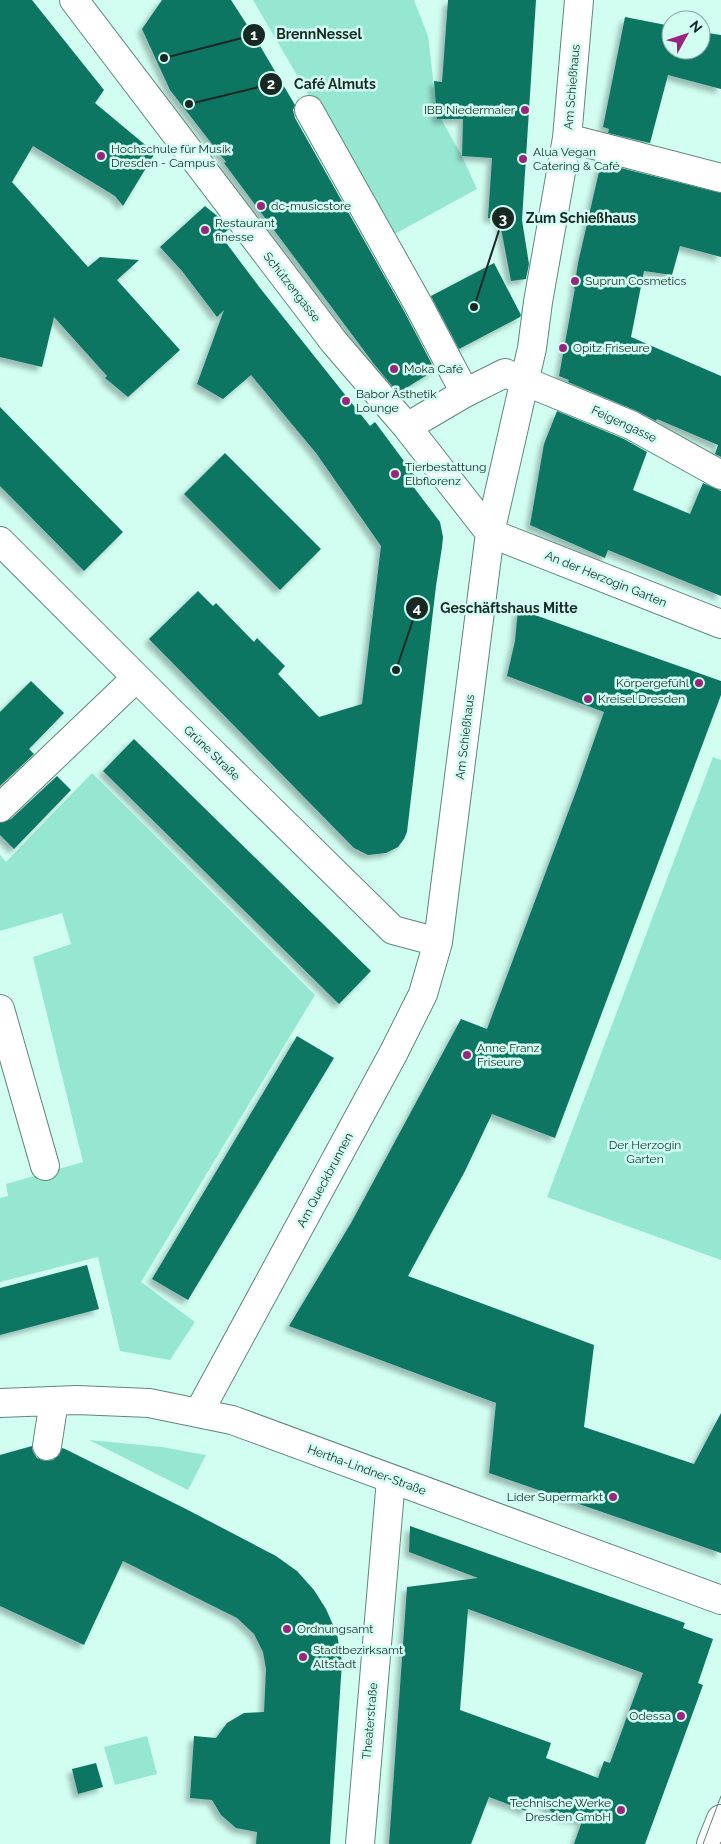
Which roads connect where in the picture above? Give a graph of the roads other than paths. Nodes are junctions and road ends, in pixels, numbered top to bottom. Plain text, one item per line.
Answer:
1 (74, 0) edge
2 (579, 0) edge
3 (309, 110) dead end
4 (567, 138) junction
5 (721, 178) edge
6 (525, 380) junction
7 (465, 393) junction
8 (406, 427) junction
9 (721, 475) edge
10 (490, 533) junction
11 (0, 541) edge
12 (721, 624) edge
13 (136, 678) junction
14 (0, 808) edge
15 (438, 942) junction
16 (0, 1009) edge
17 (45, 1166) dead end
18 (54, 1401) junction
19 (0, 1402) edge
20 (199, 1412) junction
21 (46, 1446) dead end
22 (391, 1479) junction
23 (721, 1600) edge
24 (721, 1819) edge
25 (360, 1844) edge
26 (712, 1844) edge

1 - 8 street, Schützengasse
2 - 4 street, Am Schießhaus
3 - 7 street
4 - 5 street
4 - 6 street, Am Schießhaus
6 - 7 street
6 - 9 street, Feigengasse
6 - 10 street, Am Schießhaus
7 - 8 street
8 - 10 street
10 - 12 street, An der Herzogin Garten
10 - 15 street, Am Schießhaus
11 - 13 street, Grüne Straße
13 - 14 street
13 - 15 street, Grüne Straße
15 - 20 street, Am Queckbrunnen
16 - 17 street
18 - 19 street, Hertha-Lindner-Straße
18 - 20 street, Hertha-Lindner-Straße
18 - 21 street
20 - 22 street, Hertha-Lindner-Straße
22 - 23 street, Hertha-Lindner-Straße
22 - 25 street, Theaterstraße
24 - 26 street

